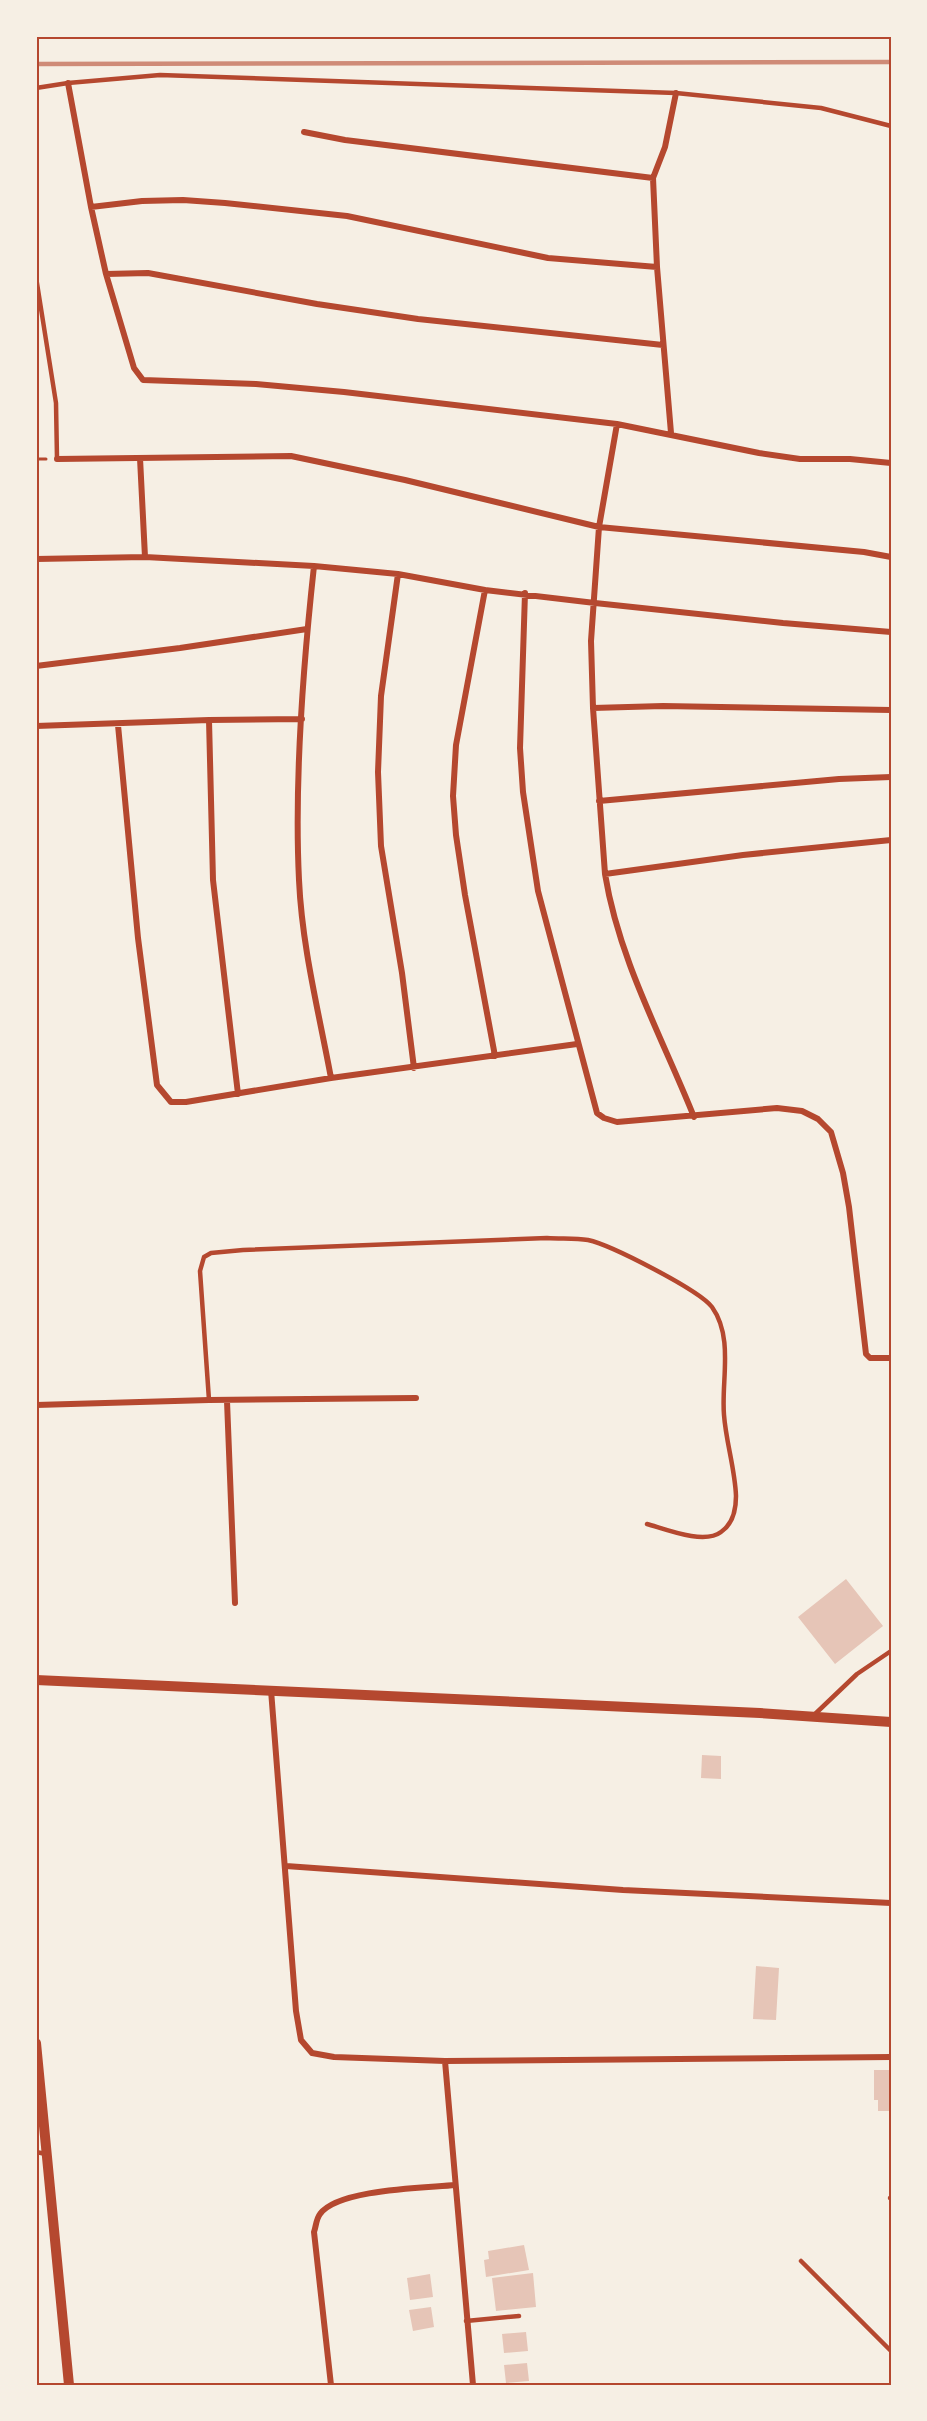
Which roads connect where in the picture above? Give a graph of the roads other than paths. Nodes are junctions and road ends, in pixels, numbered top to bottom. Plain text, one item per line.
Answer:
1 (69, 83) junction
2 (36, 88) edge
3 (676, 93) junction
4 (891, 126) edge
5 (304, 132) dead end
6 (653, 178) junction
7 (91, 207) junction
8 (657, 267) junction
9 (106, 274) junction
10 (36, 277) edge
11 (663, 345) junction
12 (617, 424) junction
13 (671, 434) junction
14 (140, 458) junction
15 (57, 459) joint
16 (891, 463) edge
17 (598, 527) junction
18 (145, 557) junction
19 (891, 557) edge
20 (36, 559) edge
21 (314, 566) junction
22 (398, 574) junction
23 (485, 590) junction
24 (525, 593) junction
25 (595, 603) junction
26 (307, 629) junction
27 (891, 632) edge
28 (36, 666) edge
29 (593, 708) junction
30 (891, 710) edge
31 (302, 719) junction
32 (209, 720) junction
33 (118, 725) junction
34 (36, 726) edge
35 (891, 777) edge
36 (599, 801) junction
37 (891, 840) edge
38 (605, 874) junction
39 (578, 1044) junction
40 (495, 1056) junction
41 (414, 1068) junction
42 (331, 1078) junction
43 (238, 1094) junction
44 (694, 1117) junction
45 (891, 1358) edge
46 (416, 1398) dead end
47 (209, 1400) junction
48 (227, 1401) junction
49 (36, 1405) edge
50 (647, 1524) dead end
51 (235, 1604) dead end
52 (891, 1651) edge
53 (36, 1680) edge
54 (271, 1690) junction
55 (812, 1717) junction
56 (891, 1722) edge
57 (286, 1866) junction
58 (891, 1903) edge
59 (36, 2043) edge
60 (891, 2057) edge
61 (445, 2061) junction
62 (41, 2153) edge
63 (455, 2185) junction
64 (801, 2261) dead end
65 (519, 2316) dead end
66 (466, 2321) junction
67 (891, 2351) edge
68 (69, 2385) edge
69 (330, 2385) edge
70 (473, 2385) edge

1 - 2 lane
1 - 3 lane
1 - 7 street
3 - 4 lane
3 - 6 street
5 - 6 street
6 - 8 street
7 - 8 street
7 - 9 street
8 - 11 street
9 - 11 street
9 - 12 street
10 - 15 lane
11 - 13 street
12 - 13 street
12 - 17 street
13 - 16 street
14 - 15 street
14 - 17 street
14 - 18 street
17 - 19 street
17 - 25 street
18 - 20 street
18 - 21 street
21 - 22 street
21 - 26 street
22 - 23 street
22 - 41 street
23 - 24 street
23 - 40 street
24 - 25 street
24 - 39 street
25 - 27 street
25 - 29 street
26 - 28 street
26 - 31 street
29 - 30 street
29 - 36 street
31 - 32 street
31 - 42 street
32 - 33 street
32 - 43 street
33 - 34 street
33 - 43 street
35 - 36 street
36 - 38 street
37 - 38 street
38 - 44 street
39 - 40 street
39 - 44 street
40 - 41 street
41 - 42 street
42 - 43 street
44 - 45 street
46 - 48 street
47 - 48 street
47 - 49 street
47 - 50 lane
48 - 51 street
52 - 55 lane
53 - 54 street
54 - 55 street
54 - 57 street
55 - 56 street
57 - 58 street
57 - 61 street
59 - 62 street
60 - 61 street
61 - 63 street
62 - 68 street
63 - 66 street
63 - 69 street
64 - 67 lane
65 - 66 lane
66 - 70 street

